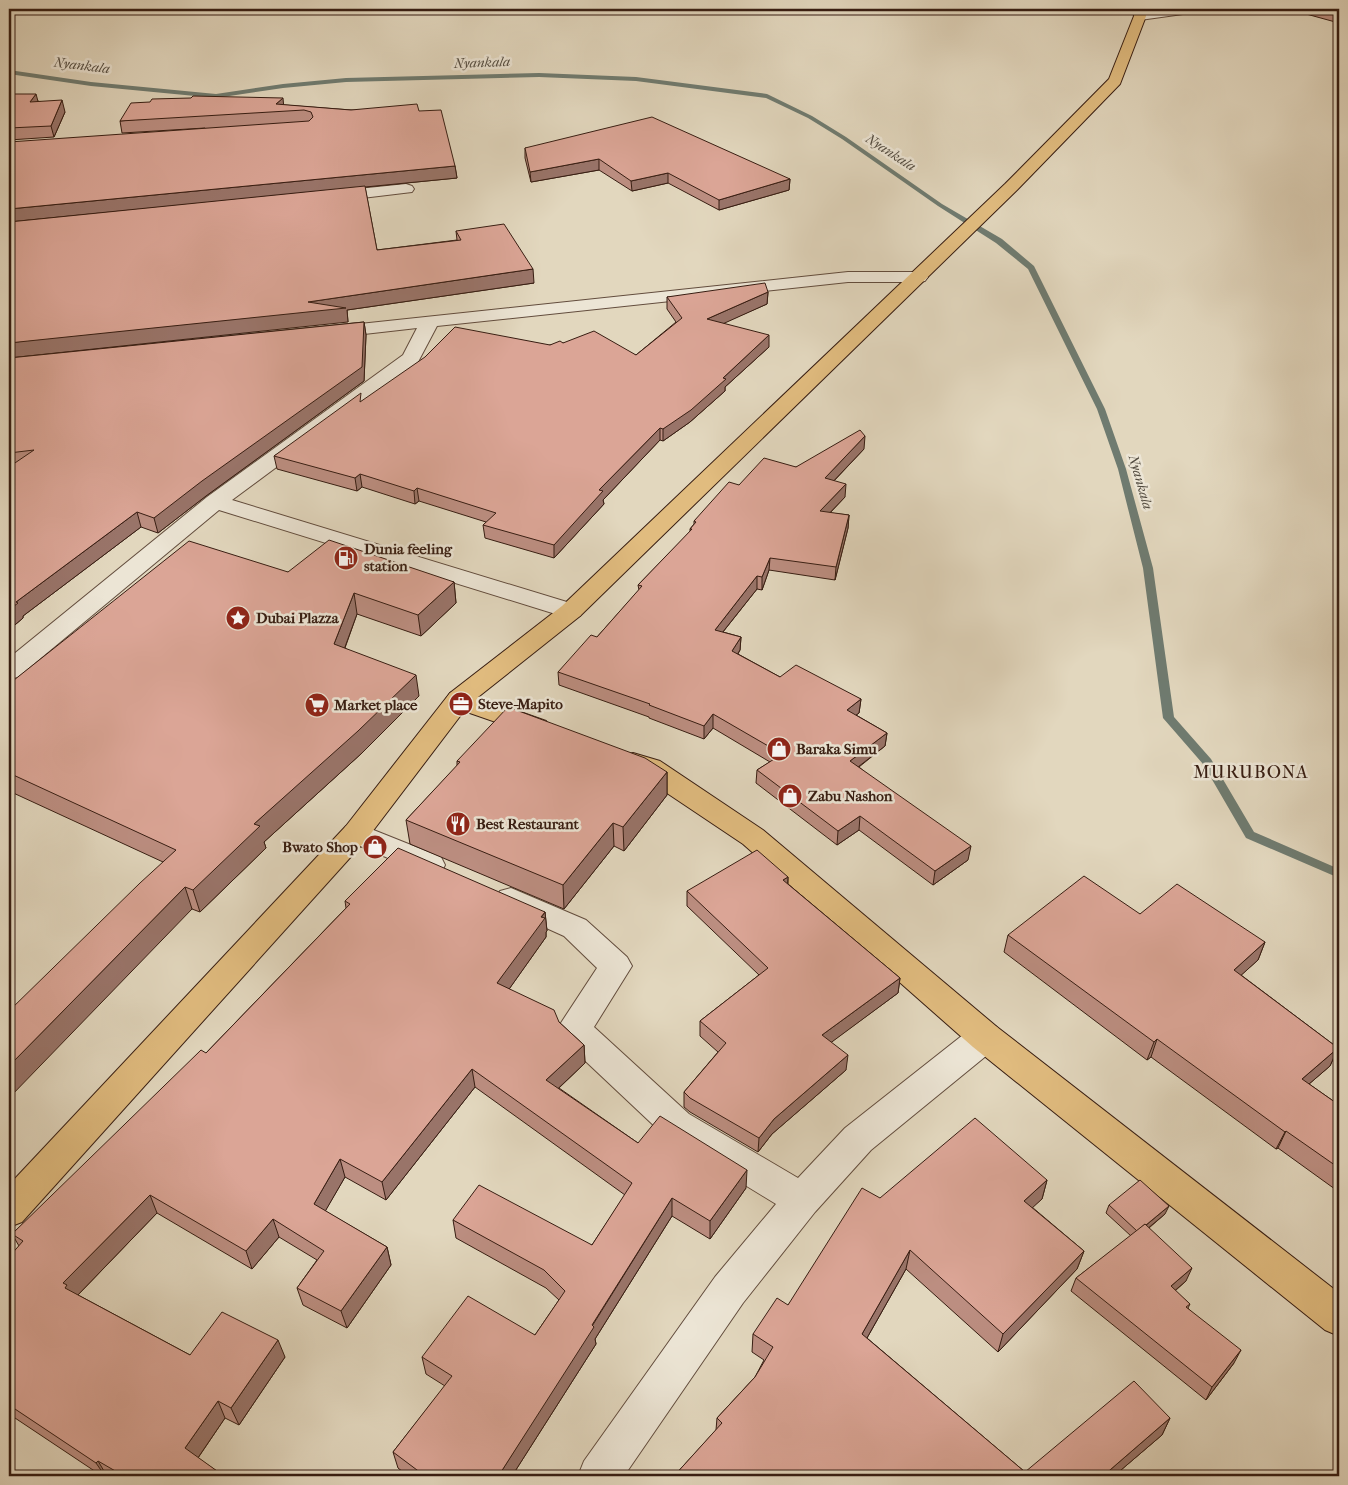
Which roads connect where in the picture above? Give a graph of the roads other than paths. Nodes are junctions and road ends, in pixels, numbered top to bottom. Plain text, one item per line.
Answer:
1 (1190, 9) edge
2 (1139, 13) edge
3 (406, 189) edge
4 (316, 198) edge
5 (919, 276) junction
6 (430, 322) junction
7 (313, 334) edge
8 (215, 502) junction
9 (571, 611) junction
10 (9, 671) edge
11 (459, 699) junction
12 (560, 735) edge
13 (605, 752) edge
14 (356, 833) junction
15 (985, 1037) junction
16 (802, 1200) junction
17 (9, 1210) edge
18 (1339, 1317) edge
19 (599, 1476) edge

1 - 2 street
2 - 5 main road
3 - 4 street
5 - 6 street
5 - 9 main road
6 - 7 street
6 - 8 street
8 - 9 street
8 - 10 street
9 - 11 main road
11 - 12 main road
11 - 14 main road
13 - 15 main road
14 - 16 street
14 - 17 main road
15 - 16 street
15 - 18 main road
16 - 19 street

